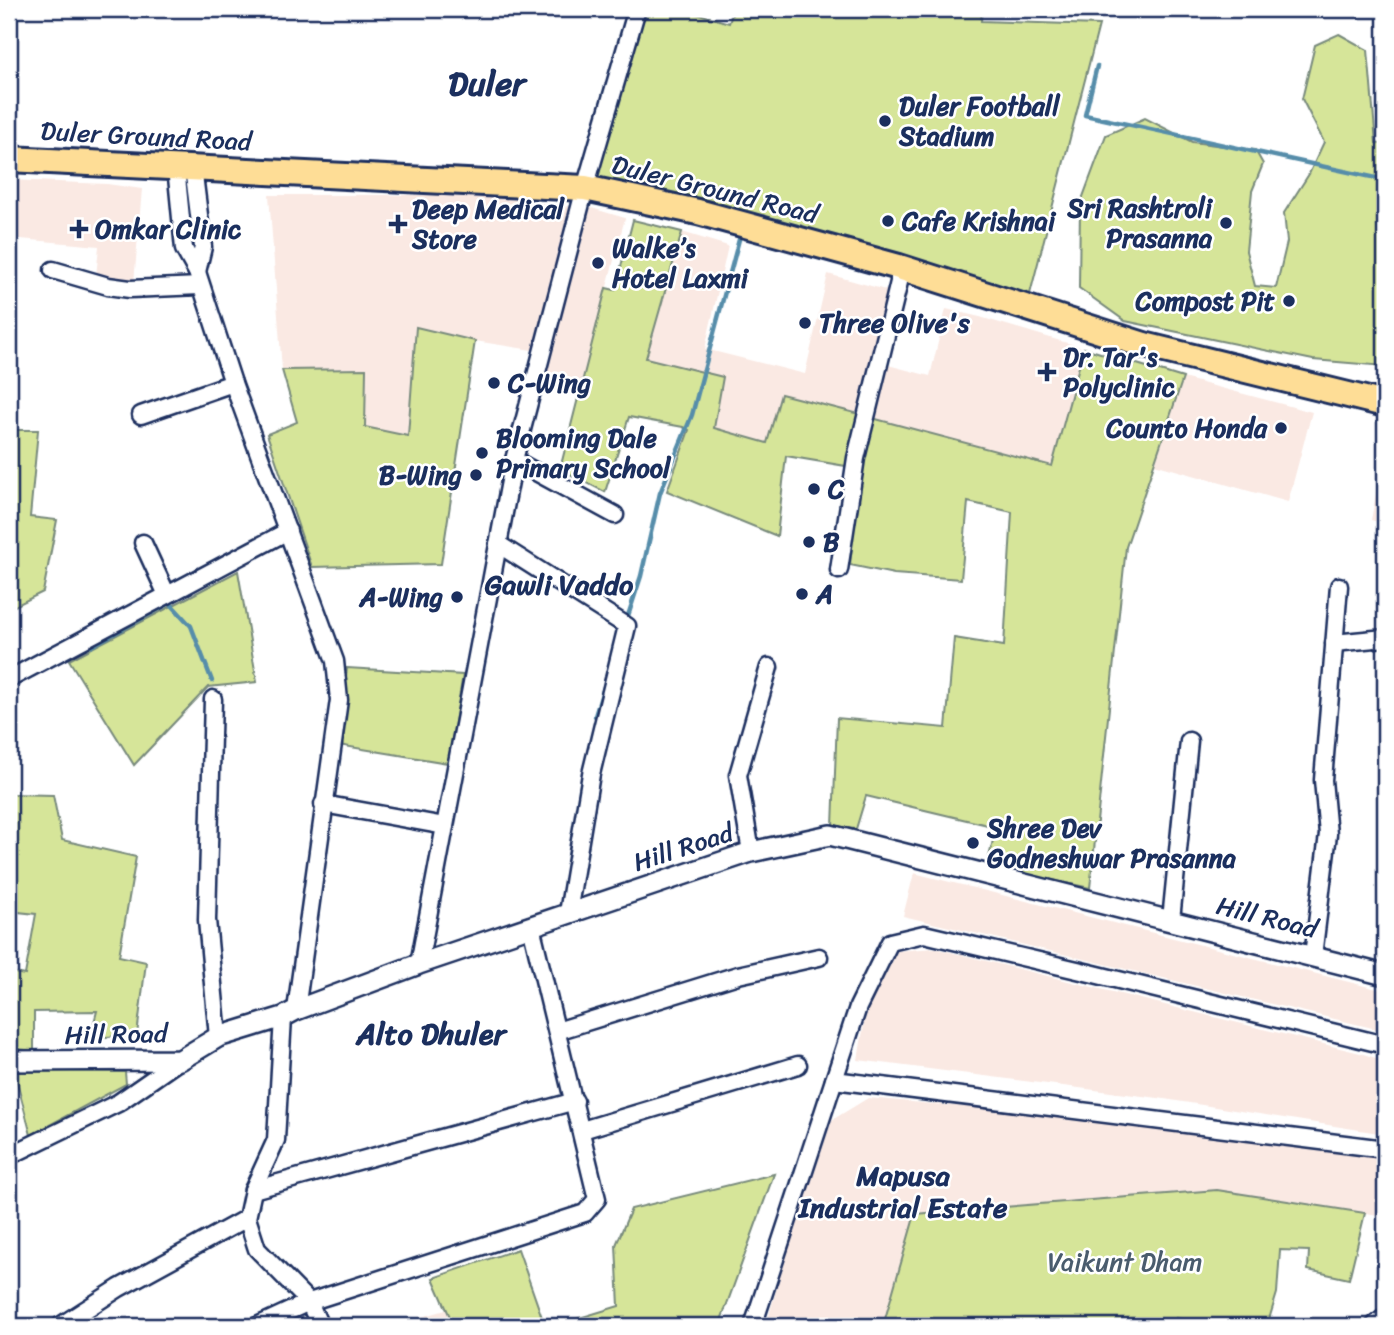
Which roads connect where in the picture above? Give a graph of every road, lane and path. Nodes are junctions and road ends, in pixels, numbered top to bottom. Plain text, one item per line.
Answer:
1 (637, 9) edge
2 (9, 159) edge
3 (185, 167) junction
4 (585, 188) junction
5 (899, 267) junction
6 (53, 270) dead end
7 (198, 279) junction
8 (233, 383) junction
9 (1385, 404) edge
10 (141, 415) dead end
11 (514, 460) junction
12 (615, 515) dead end
13 (288, 531) junction
14 (143, 543) dead end
15 (498, 544) junction
16 (839, 570) dead end
17 (1339, 586) dead end
18 (167, 595) junction
19 (1385, 638) edge
20 (1334, 643) junction
21 (769, 667) dead end
22 (9, 679) edge
23 (213, 699) dead end
24 (1189, 741) dead end
25 (323, 804) junction
26 (445, 825) junction
27 (751, 852) junction
28 (568, 913) junction
29 (1171, 920) junction
30 (531, 926) junction
31 (1313, 956) junction
32 (819, 957) dead end
33 (419, 964) junction
34 (1385, 975) edge
35 (290, 1013) junction
36 (557, 1031) junction
37 (218, 1037) junction
38 (1385, 1045) edge
39 (180, 1060) junction
40 (9, 1061) edge
41 (797, 1065) dead end
42 (834, 1080) junction
43 (575, 1101) junction
44 (582, 1130) junction
45 (1385, 1149) edge
46 (9, 1156) edge
47 (253, 1190) junction
48 (247, 1218) junction
49 (309, 1302) junction
50 (1385, 1319) edge
51 (60, 1326) edge
52 (257, 1326) edge
53 (320, 1326) edge
54 (753, 1326) edge
55 (1377, 1326) edge

1 - 4 street
2 - 3 main road, Duler Ground Road
3 - 4 main road, Duler Ground Road
3 - 7 street
4 - 5 main road, Duler Ground Road
4 - 11 street
5 - 9 main road, Duler Ground Road
5 - 16 street
6 - 7 street
7 - 8 street
8 - 10 street
8 - 13 street
11 - 12 street
11 - 15 street
13 - 18 street
13 - 25 street
14 - 18 street
15 - 26 street
15 - 28 street
17 - 20 street
18 - 22 street
19 - 20 street
20 - 31 street
21 - 27 street
23 - 37 street
24 - 29 street
25 - 26 street
25 - 35 street
26 - 33 street
27 - 28 street, Hill Road
27 - 29 street, Hill Road
28 - 30 street, Hill Road
29 - 31 street, Hill Road
30 - 33 street, Hill Road
30 - 36 street
31 - 34 street, Hill Road
32 - 36 street
33 - 35 street, Hill Road
35 - 37 street, Hill Road
35 - 47 street
36 - 43 street
37 - 39 street, Hill Road
38 - 42 street
39 - 40 street, Hill Road
39 - 46 street
41 - 44 street
42 - 45 street
42 - 54 street
43 - 44 street
43 - 47 street
44 - 49 street
47 - 48 street
48 - 49 street
48 - 51 street
49 - 52 street
49 - 53 street
50 - 55 street

